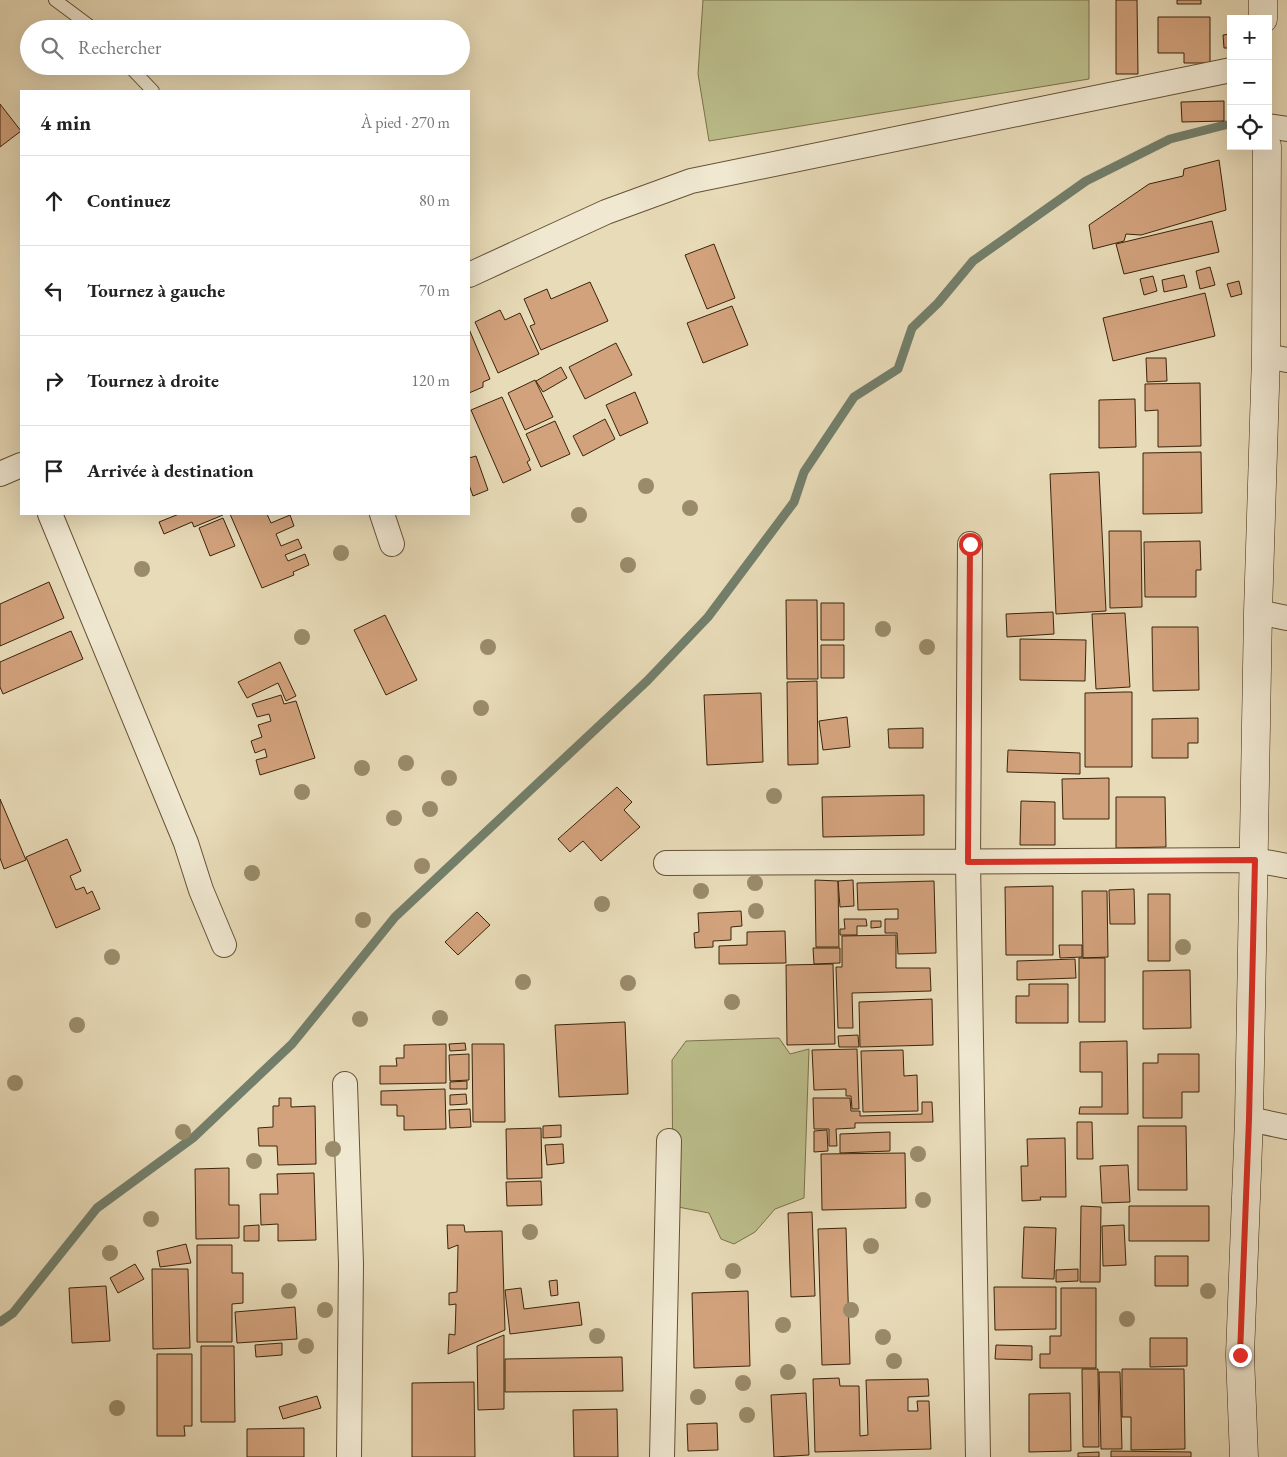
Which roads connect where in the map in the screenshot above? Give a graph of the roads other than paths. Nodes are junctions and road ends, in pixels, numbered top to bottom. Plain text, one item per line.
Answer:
1 (55, 0) edge
2 (1263, 0) edge
3 (1263, 15) edge
4 (82, 20) edge
5 (1227, 71) edge
6 (138, 75) edge
7 (152, 90) edge
8 (1272, 127) edge
9 (1287, 129) edge
10 (1267, 150) edge
11 (470, 275) edge
12 (1277, 358) edge
13 (20, 465) edge
14 (0, 474) edge
15 (50, 515) edge
16 (382, 515) edge
17 (392, 544) dead end
18 (970, 544) dead end
19 (1258, 612) junction
20 (1287, 618) edge
21 (1255, 860) junction
22 (968, 862) junction
23 (666, 863) dead end
24 (1287, 866) edge
25 (224, 945) dead end
26 (345, 1084) dead end
27 (1249, 1119) junction
28 (1287, 1127) edge
29 (670, 1141) dead end
30 (349, 1457) edge
31 (662, 1457) edge
32 (978, 1457) edge
33 (1244, 1457) edge

1 - 4 lane
2 - 3 street
5 - 11 street
6 - 7 lane
8 - 9 street
10 - 12 street
12 - 19 street
13 - 14 street
15 - 25 street
16 - 17 street
18 - 22 street
19 - 20 street
19 - 21 street
21 - 22 street
21 - 24 street
21 - 27 street
22 - 23 street
22 - 32 street
26 - 30 street
27 - 28 street
27 - 33 street
29 - 31 street

